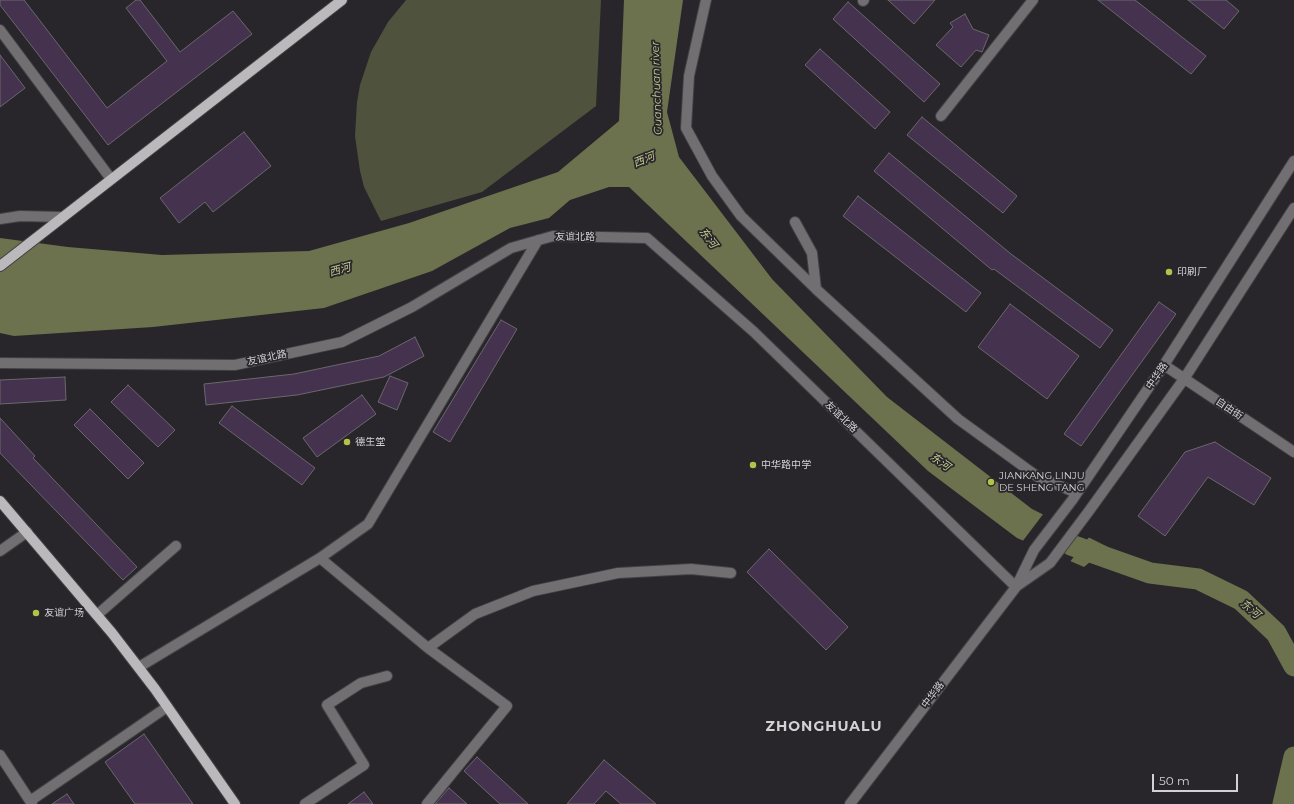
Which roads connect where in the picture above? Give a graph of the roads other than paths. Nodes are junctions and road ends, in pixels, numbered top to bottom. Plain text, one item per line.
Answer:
1 (342, 0) edge
2 (706, 0) edge
3 (1034, 0) edge
4 (0, 30) edge
5 (941, 116) dead end
6 (1294, 161) edge
7 (112, 179) junction
8 (1294, 208) edge
9 (62, 217) junction
10 (0, 219) edge
11 (795, 222) dead end
12 (538, 240) junction
13 (0, 266) edge
14 (816, 289) junction
15 (0, 363) edge
16 (1164, 365) junction
17 (1184, 379) junction
18 (1294, 452) edge
19 (1075, 496) junction
20 (0, 501) edge
21 (27, 532) junction
22 (176, 546) dead end
23 (0, 551) edge
24 (320, 558) junction
25 (731, 573) dead end
26 (1016, 587) junction
27 (97, 615) junction
28 (428, 648) junction
29 (139, 667) junction
30 (387, 676) dead end
31 (167, 707) junction
32 (0, 754) edge
33 (31, 802) edge
34 (235, 804) edge
35 (305, 804) edge
36 (427, 804) edge
37 (850, 804) edge

1 - 7 main road
2 - 14 street
3 - 5 street
4 - 7 street
6 - 16 street, 中华路
7 - 9 main road
8 - 17 street, 中华路
9 - 10 street
9 - 13 main road
11 - 14 street
12 - 15 street, 友谊北路
12 - 24 street
12 - 26 street, 友谊北路
14 - 19 street
16 - 17 street, 自由街
16 - 19 street, 中华路
17 - 18 street, 自由街
17 - 26 street, 中华路
19 - 26 street, 中华路
20 - 21 main road
21 - 23 street
21 - 27 main road
22 - 27 street
24 - 28 street
24 - 29 street
25 - 28 street
26 - 37 street, 中华路
27 - 29 main road
28 - 36 street
29 - 31 main road
30 - 35 street
31 - 33 street
31 - 34 main road
32 - 33 street

